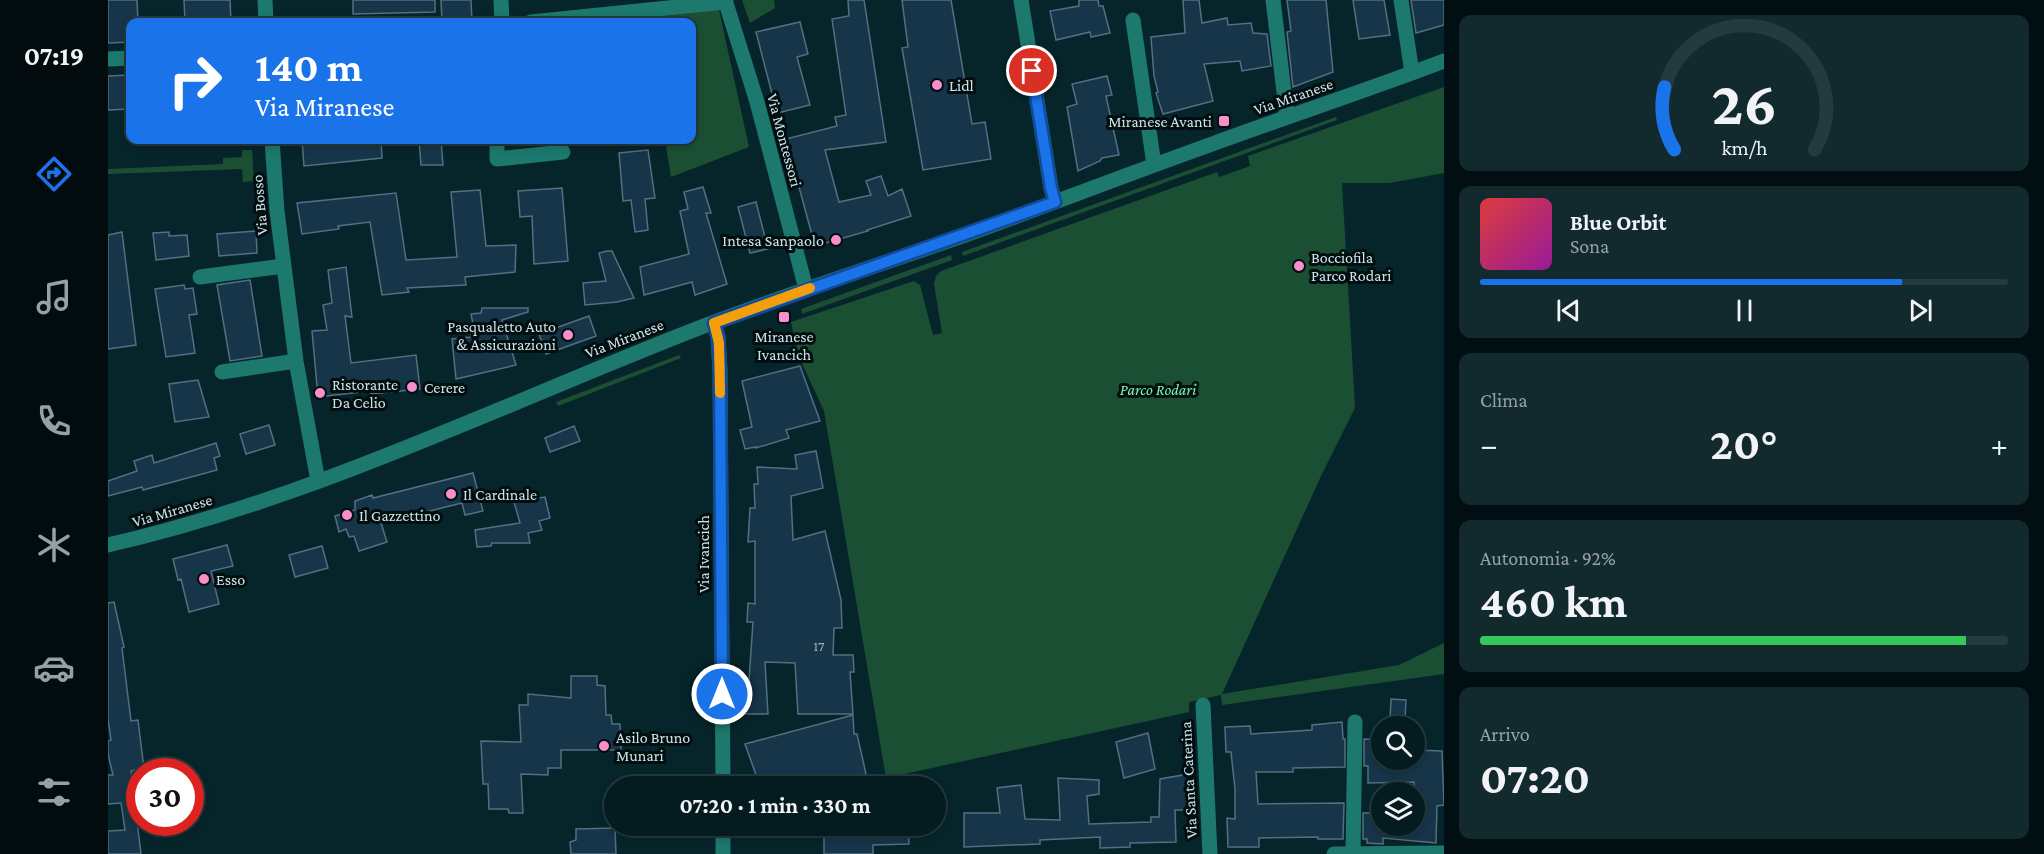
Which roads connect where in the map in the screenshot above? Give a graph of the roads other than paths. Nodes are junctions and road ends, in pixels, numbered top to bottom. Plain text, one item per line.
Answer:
1 (265, 0) edge
2 (501, 0) edge
3 (1021, 0) edge
4 (1274, 0) edge
5 (1401, 0) edge
6 (725, 1) edge
7 (266, 18) edge
8 (502, 18) edge
9 (568, 18) edge
10 (1133, 20) dead end
11 (126, 58) edge
12 (108, 59) edge
13 (1444, 61) edge
14 (1412, 73) junction
15 (1287, 117) junction
16 (272, 144) edge
17 (497, 144) edge
18 (563, 152) dead end
19 (1154, 165) junction
20 (1055, 202) junction
21 (284, 266) junction
22 (200, 277) dead end
23 (806, 290) junction
24 (714, 323) junction
25 (296, 361) junction
26 (222, 372) dead end
27 (318, 482) junction
28 (108, 545) edge
29 (1203, 705) dead end
30 (1355, 722) dead end
31 (723, 776) edge
32 (723, 836) edge
33 (1444, 853) edge
34 (723, 854) edge
35 (1210, 854) edge
36 (1334, 854) edge
37 (1353, 854) edge

1 - 7 street
2 - 8 street
3 - 20 street
4 - 15 street
5 - 14 street
6 - 9 street
6 - 23 street, Via Montessori
10 - 19 street
11 - 12 street
13 - 14 street, Via Miranese
14 - 15 street, Via Miranese
15 - 19 street, Via Miranese
16 - 21 street, Via Bosso
17 - 18 street
19 - 20 street, Via Miranese
20 - 23 street, Via Miranese
21 - 22 street
21 - 25 street, Via Bosso
23 - 24 street, Via Miranese
24 - 27 street, Via Miranese
24 - 31 street, Via Ivancich
25 - 26 street
25 - 27 street, Via Bosso
27 - 28 street, Via Miranese
29 - 35 street, Via Santa Caterina
30 - 37 street
32 - 34 street
33 - 37 street
36 - 37 street

